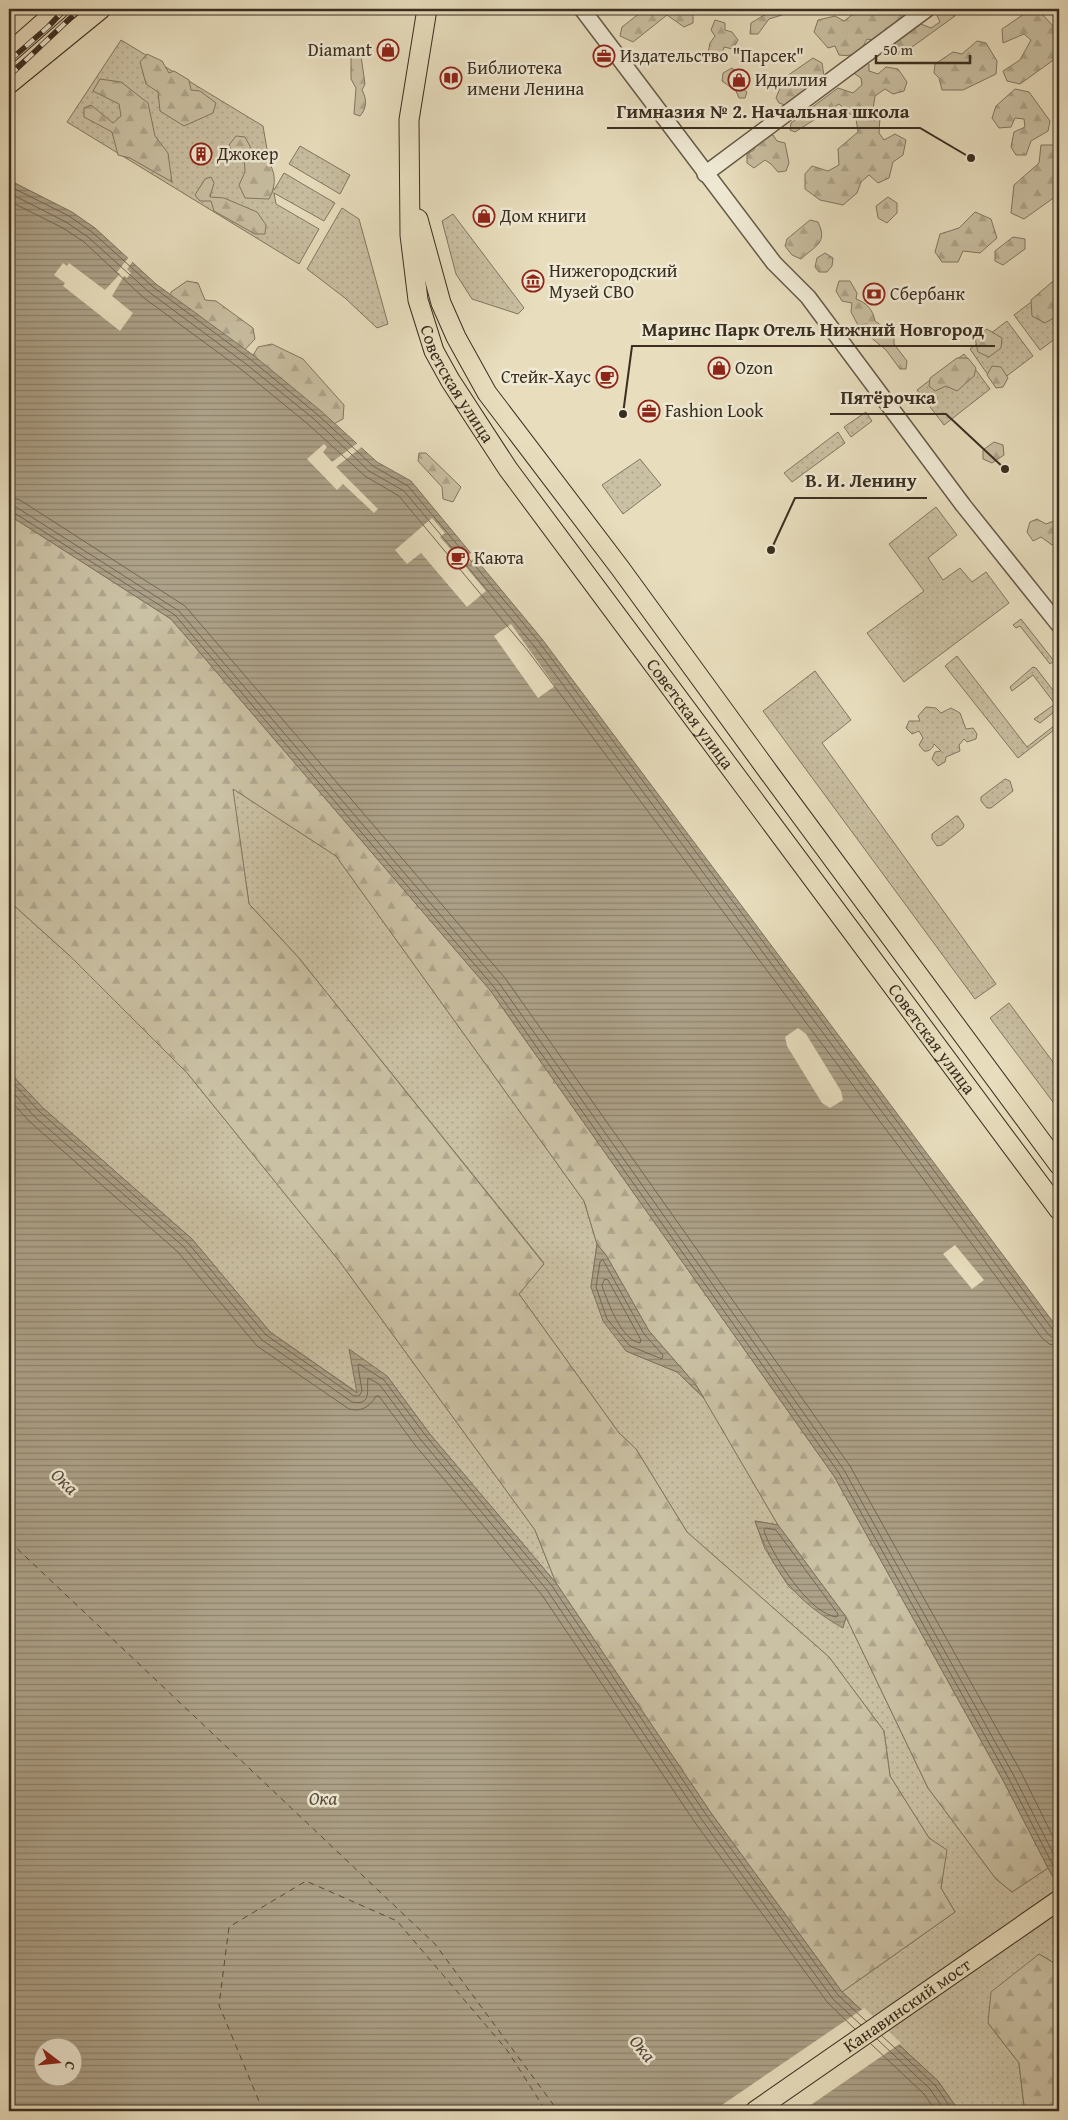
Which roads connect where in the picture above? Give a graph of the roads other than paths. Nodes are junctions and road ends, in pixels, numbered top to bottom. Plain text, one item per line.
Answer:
1 (54, 9) edge
2 (59, 9) edge
3 (91, 9) edge
4 (101, 9) edge
5 (427, 9) edge
6 (582, 9) edge
7 (927, 9) edge
8 (42, 25) junction
9 (58, 42) junction
10 (9, 53) edge
11 (9, 84) edge
12 (705, 174) junction
13 (410, 182) junction
14 (1059, 625) edge
15 (1059, 1165) edge
16 (1059, 1210) edge
17 (1059, 1900) edge
18 (755, 2111) edge

1 - 8 main road
2 - 8 main road
3 - 9 main road
4 - 9 main road
5 - 13 main road, Советская улица
6 - 12 street
7 - 12 street
8 - 10 main road
9 - 11 main road
12 - 14 street
13 - 15 main road, Советская улица
13 - 16 main road, Советская улица
17 - 18 main road, Канавинский мост

